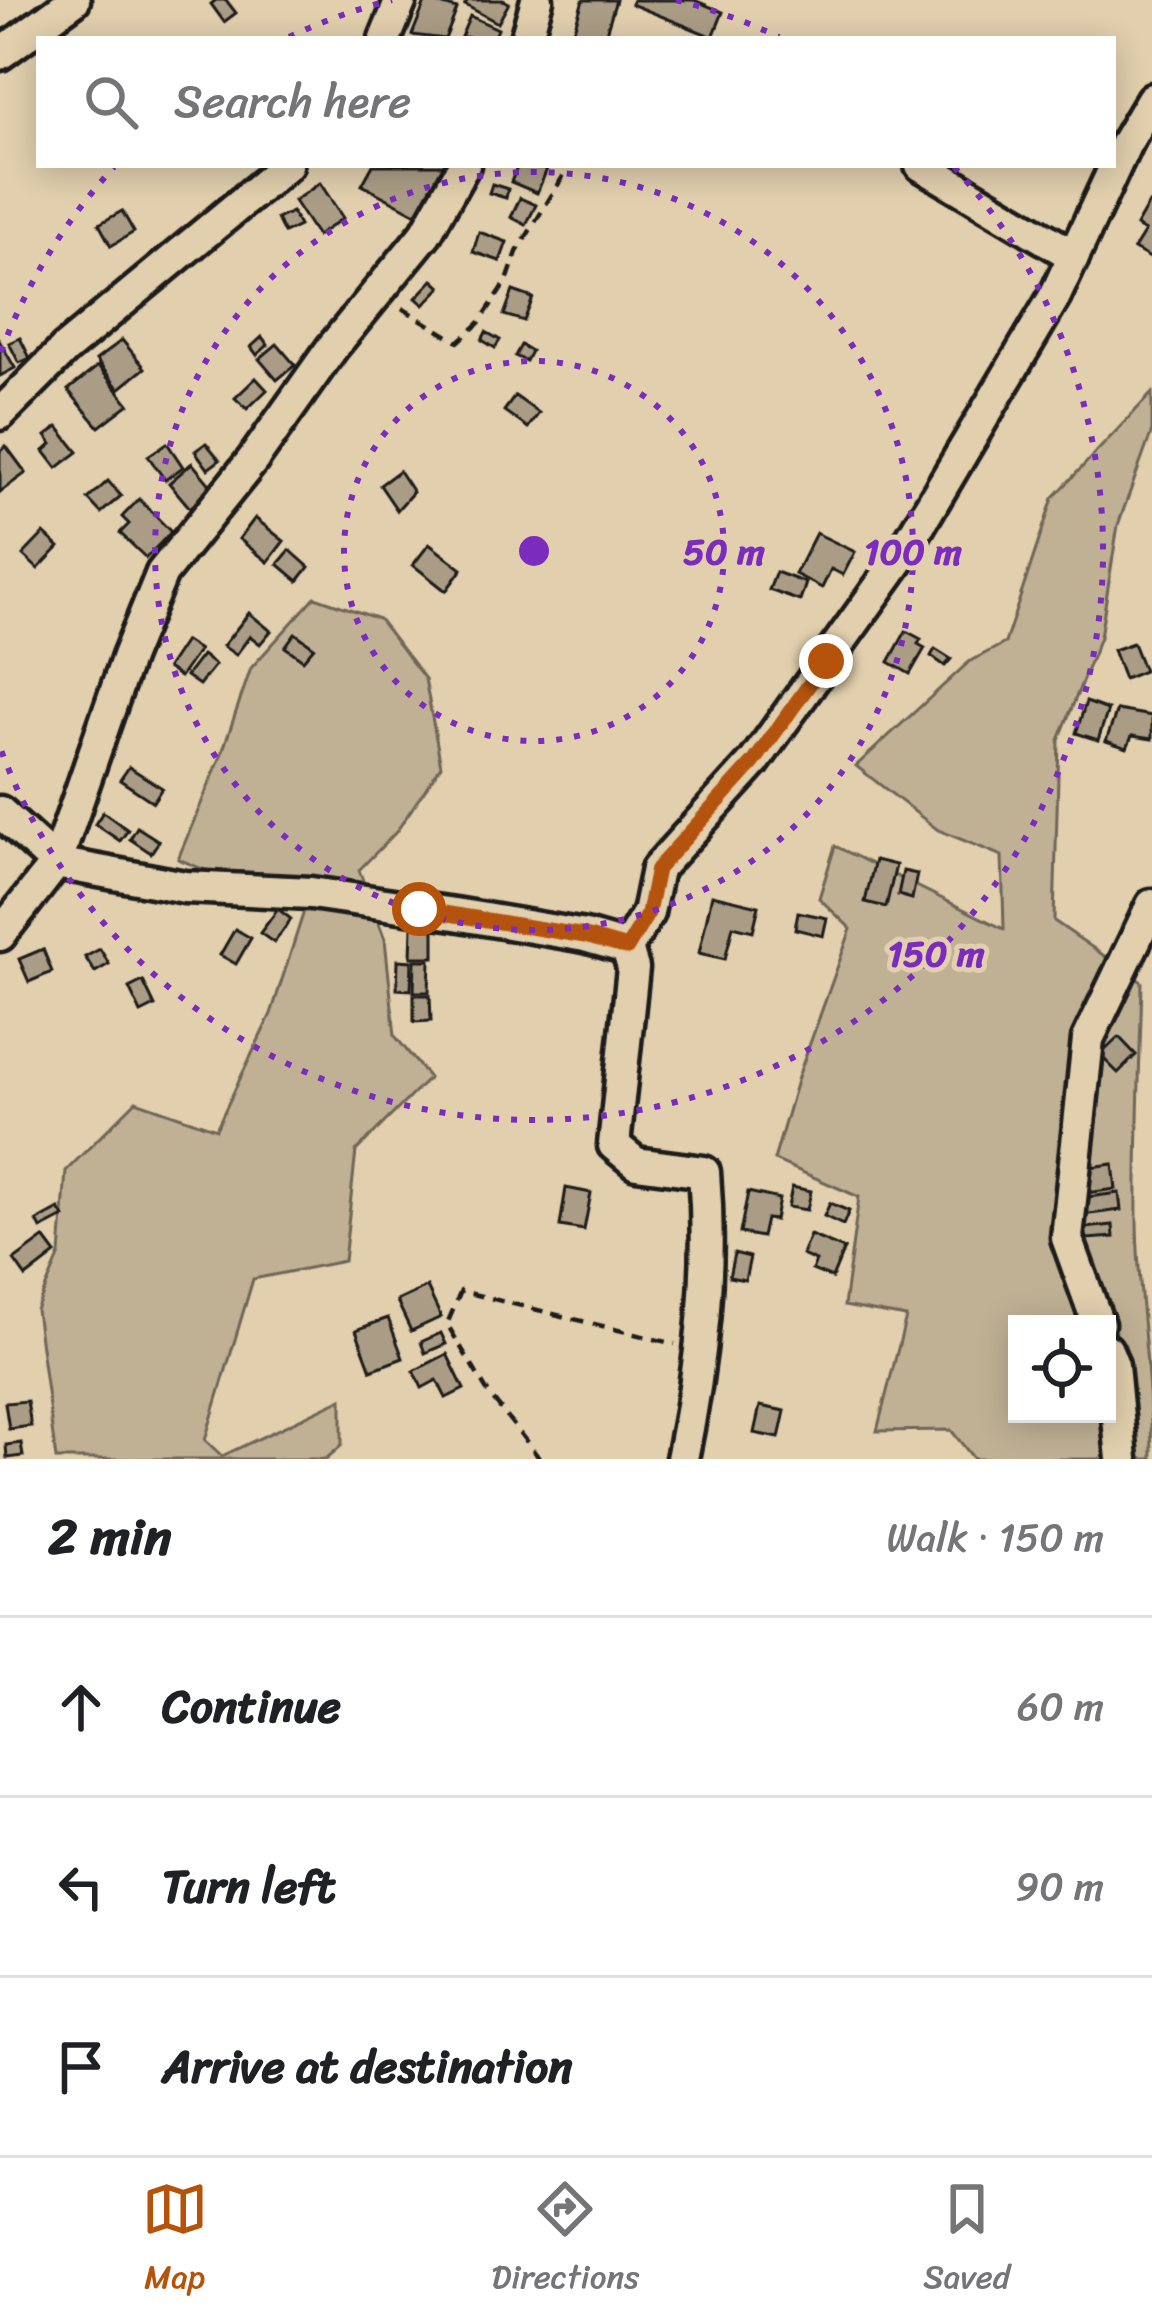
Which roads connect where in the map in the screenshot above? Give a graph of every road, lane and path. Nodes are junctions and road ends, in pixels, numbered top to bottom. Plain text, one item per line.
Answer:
1 (74, 0) edge
2 (401, 0) edge
3 (537, 0) edge
4 (386, 36) edge
5 (527, 36) edge
6 (0, 54) edge
7 (1152, 99) edge
8 (1116, 165) edge
9 (282, 168) edge
10 (462, 168) edge
11 (568, 168) edge
12 (926, 168) edge
13 (1114, 168) edge
14 (1074, 256) junction
15 (377, 293) junction
16 (0, 414) edge
17 (0, 812) edge
18 (56, 862) junction
19 (1149, 919) edge
20 (0, 935) edge
21 (627, 948) junction
22 (1095, 1315) edge
23 (700, 1350) junction
24 (1116, 1403) edge
25 (540, 1459) edge
26 (682, 1459) edge
27 (1122, 1459) edge

1 - 6 street
2 - 4 street
3 - 5 street
7 - 8 street
9 - 16 street
10 - 15 street
11 - 15 path
12 - 14 street
13 - 14 street
14 - 21 street
15 - 18 street
17 - 18 street
18 - 20 street
18 - 21 street
19 - 22 street
21 - 23 street
23 - 25 path
23 - 26 street
24 - 27 street

